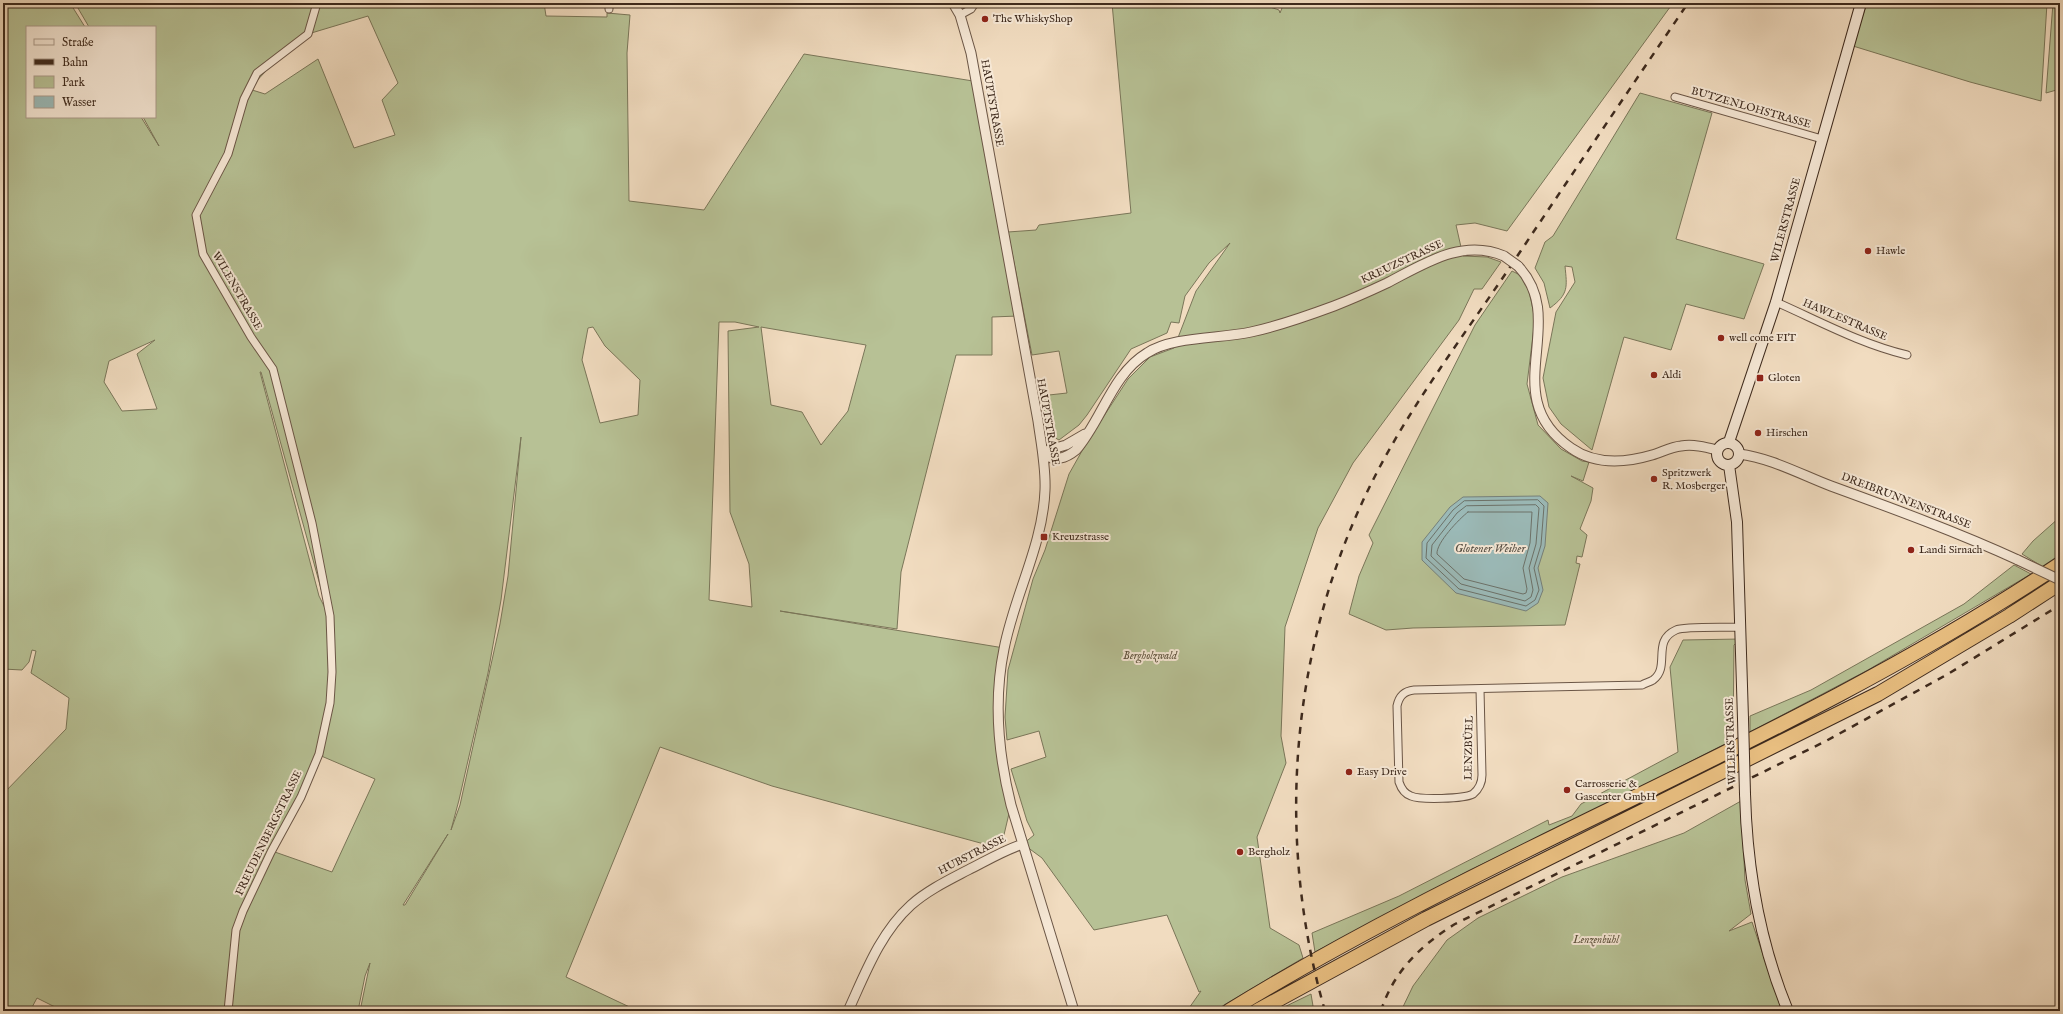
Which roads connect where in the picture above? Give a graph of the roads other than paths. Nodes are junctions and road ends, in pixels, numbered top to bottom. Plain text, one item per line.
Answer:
1 (317, 3) edge
2 (953, 3) edge
3 (975, 3) edge
4 (1860, 3) edge
5 (960, 16) junction
6 (1675, 97) dead end
7 (1822, 139) junction
8 (1776, 302) junction
9 (1907, 355) dead end
10 (1729, 442) junction
11 (1717, 450) junction
12 (1739, 454) junction
13 (1043, 455) junction
14 (1729, 465) junction
15 (312, 523) joint
16 (2060, 564) edge
17 (2060, 581) edge
18 (1740, 627) junction
19 (1480, 689) junction
20 (1023, 844) junction
21 (228, 1011) edge
22 (848, 1011) edge
23 (1074, 1011) edge
24 (1229, 1011) edge
25 (1257, 1011) edge
26 (1788, 1011) edge

1 - 15 street, WILENSTRASSE
2 - 5 street, HAUPTSTRASSE
3 - 5 street
4 - 7 main road, WILERSTRASSE
5 - 13 street, HAUPTSTRASSE
6 - 7 street, BUTZENLOHSTRASSE
7 - 8 main road, WILERSTRASSE
8 - 9 street, HAWLESTRASSE
8 - 10 main road, WILERSTRASSE
10 - 11 main road
10 - 12 main road
11 - 13 street, KREUZSTRASSE, bridge
11 - 14 main road
12 - 14 main road
12 - 17 street, DREIBRUNNENSTRASSE, bridge
13 - 20 street, HAUPTSTRASSE
14 - 18 main road, WILERSTRASSE
15 - 21 street, FREUDENBERGSTRASSE
16 - 24 highway
17 - 25 highway
18 - 19 street, LENZBÜEL
18 - 26 main road, WILERSTRASSE, bridge
19 - 19 street, LENZBÜEL
20 - 22 street, HUBSTRASSE
20 - 23 street, HUBSTRASSE

